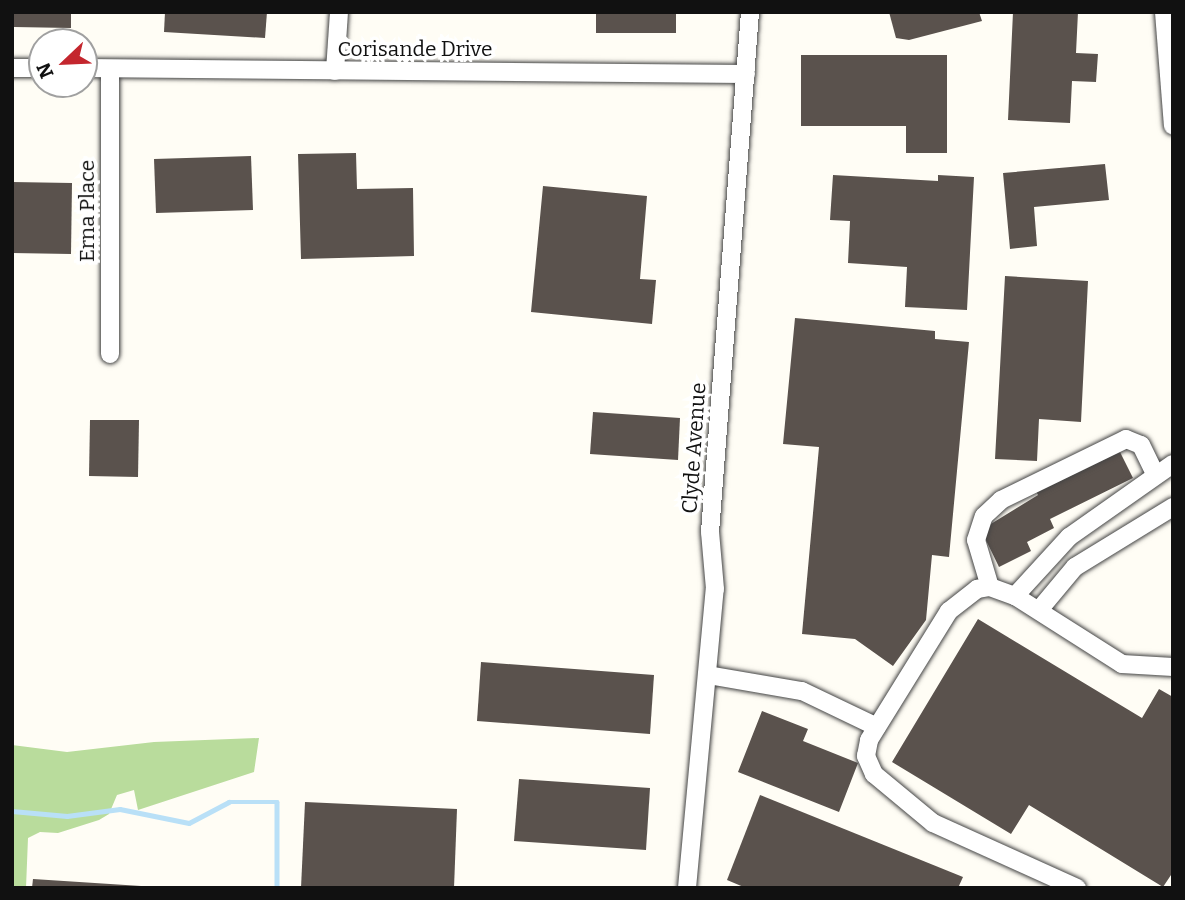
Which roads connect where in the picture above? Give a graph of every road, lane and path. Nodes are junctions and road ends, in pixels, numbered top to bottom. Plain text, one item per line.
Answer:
1 (339, 12) edge
2 (750, 12) edge
3 (1164, 12) edge
4 (98, 69) edge
5 (110, 69) junction
6 (335, 71) junction
7 (746, 74) junction
8 (1173, 126) edge
9 (110, 354) dead end
10 (1173, 464) edge
11 (1154, 474) junction
12 (1173, 507) edge
13 (990, 587) junction
14 (1015, 596) junction
15 (1039, 610) junction
16 (1172, 666) edge
17 (708, 676) junction
18 (877, 727) junction
19 (687, 888) edge
20 (1077, 888) edge

1 - 6 street
2 - 7 street, Clyde Avenue
3 - 8 street
4 - 5 street, Corisande Drive
5 - 6 street, Corisande Drive
5 - 9 street, Erna Place
6 - 7 street, Corisande Drive
7 - 17 street, Clyde Avenue
10 - 11 street
11 - 13 street
11 - 14 street
12 - 15 street
13 - 14 street
13 - 18 street
14 - 15 street
15 - 16 street
17 - 18 street
17 - 19 street, Clyde Avenue
18 - 20 street

